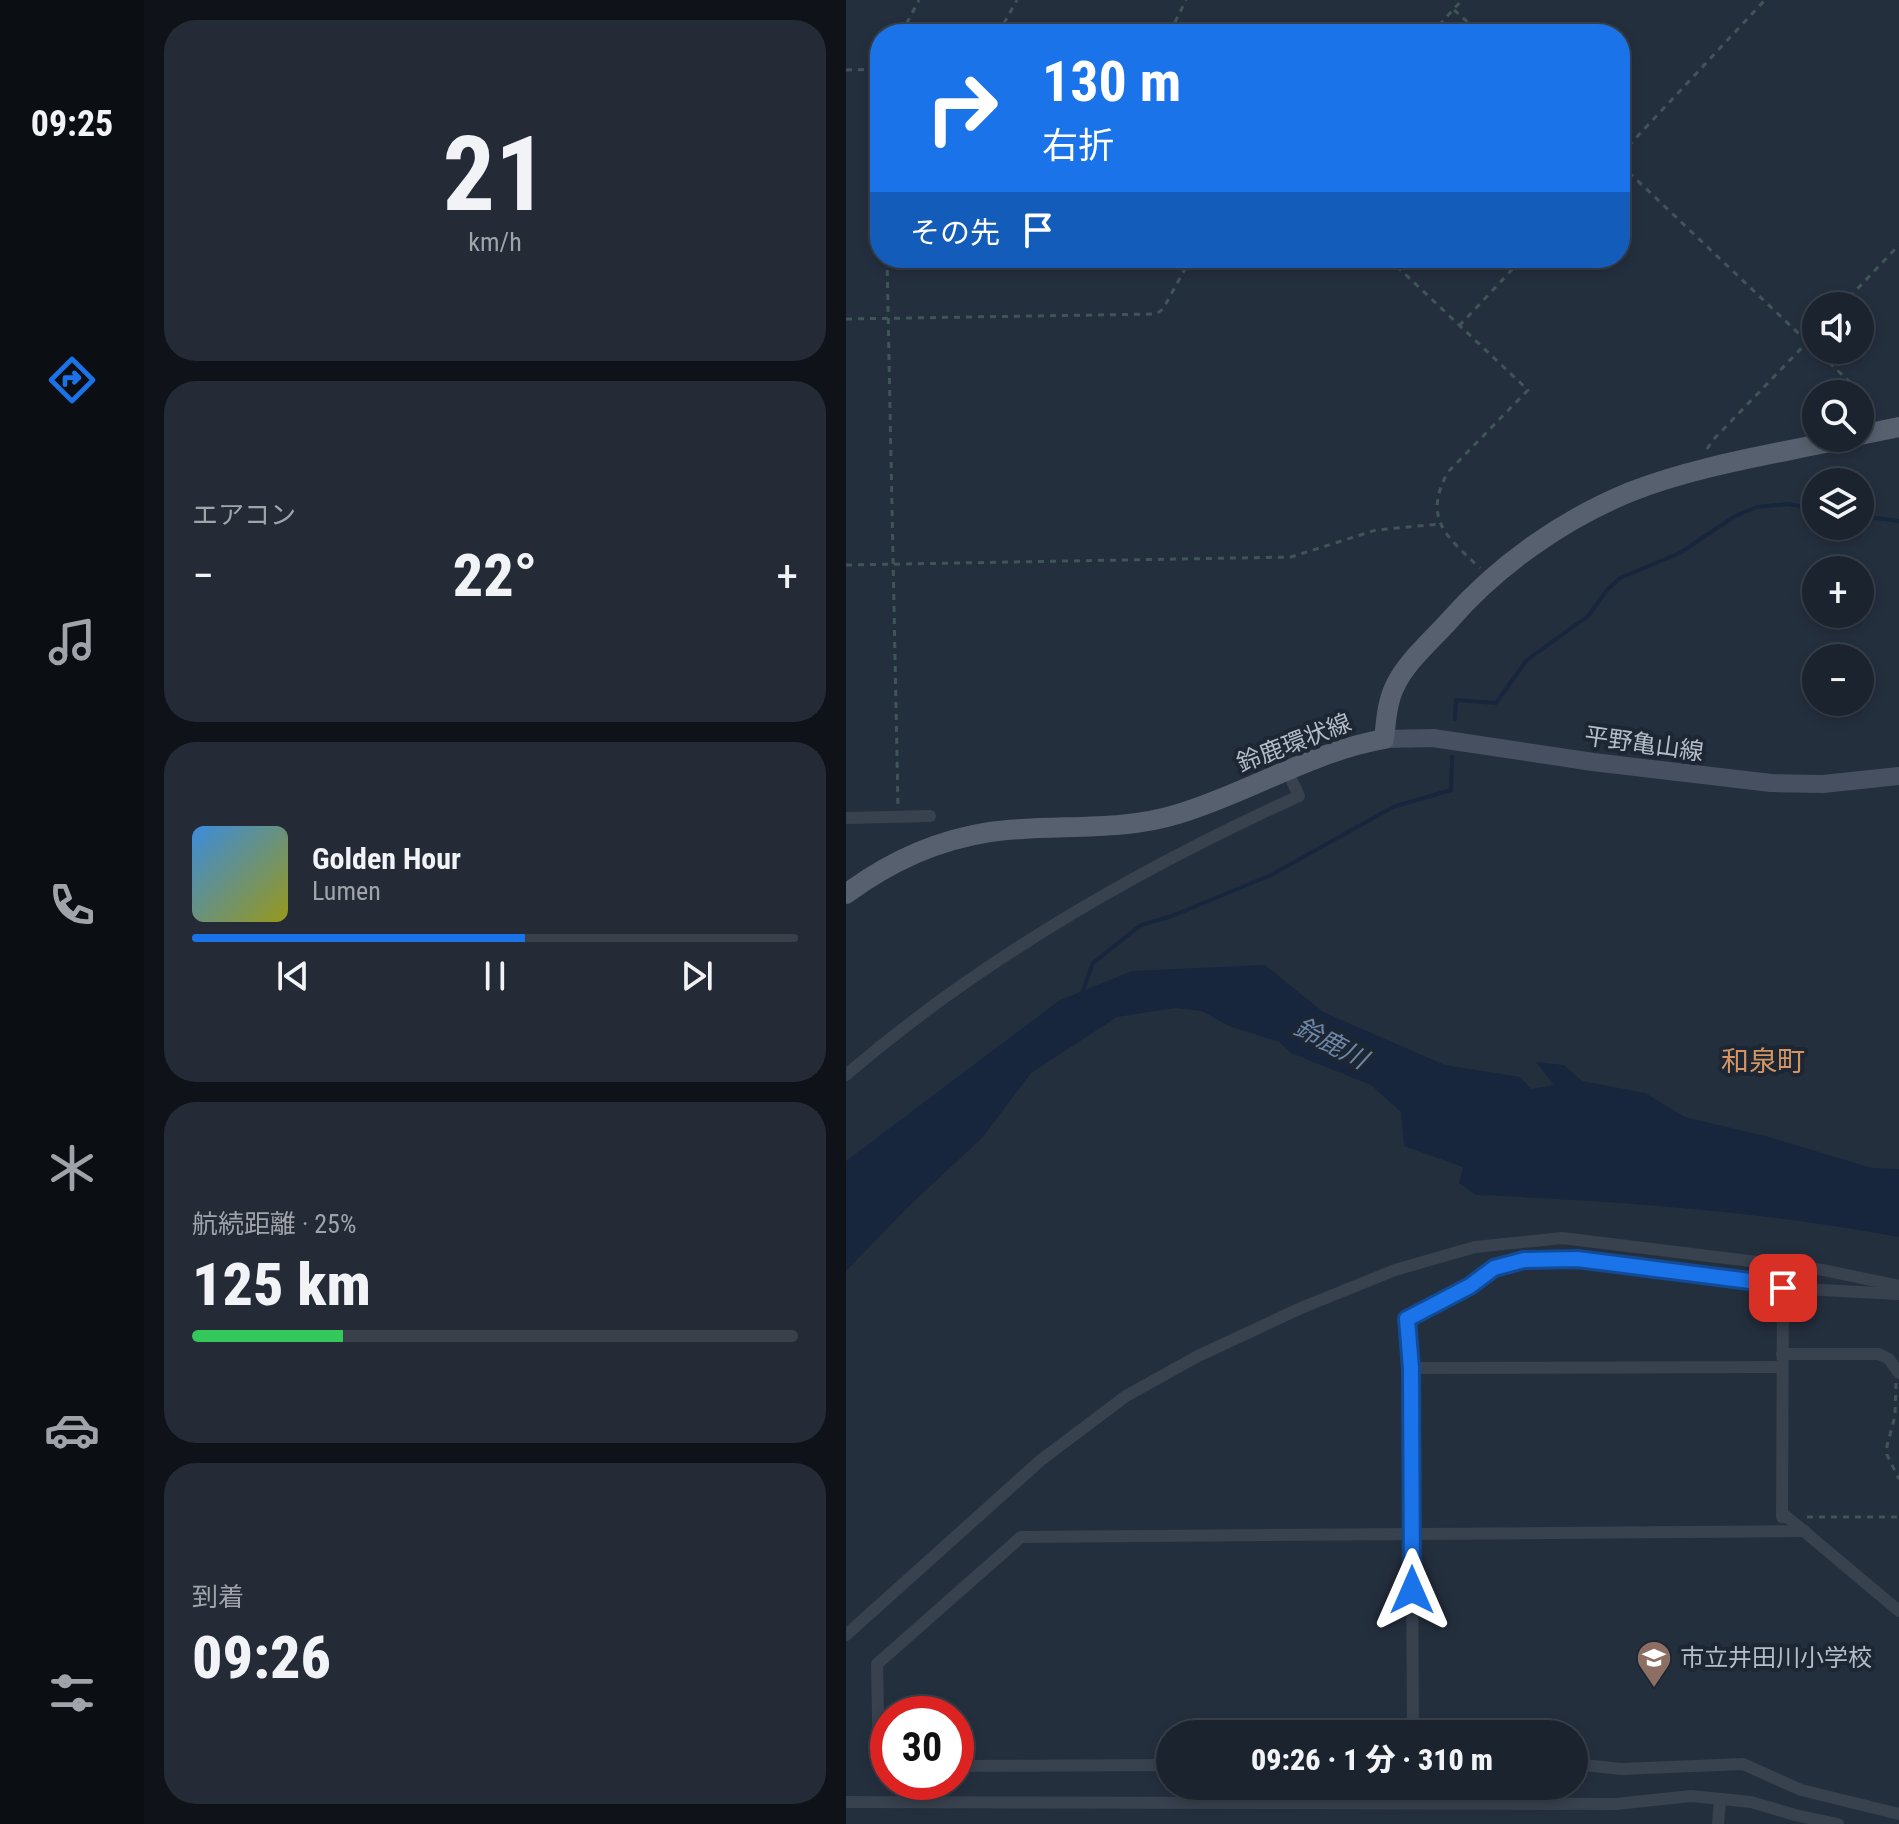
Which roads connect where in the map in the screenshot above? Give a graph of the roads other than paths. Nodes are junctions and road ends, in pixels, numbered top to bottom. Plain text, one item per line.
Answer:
1 (1899, 427) edge
2 (1874, 432) edge
3 (1802, 448) edge
4 (1384, 739) junction
5 (1287, 770) junction
6 (1899, 776) edge
7 (930, 816) dead end
8 (846, 818) edge
9 (846, 894) edge
10 (846, 1075) edge
11 (1899, 1286) edge
12 (1783, 1288) junction
13 (1899, 1294) edge
14 (1782, 1361) junction
15 (1411, 1368) junction
16 (1898, 1372) edge
17 (1805, 1531) junction
18 (1412, 1533) junction
19 (1899, 1611) edge
20 (846, 1635) edge
21 (878, 1696) edge
22 (1413, 1720) edge
23 (1156, 1765) edge
24 (1588, 1765) edge
25 (974, 1766) edge
26 (846, 1802) edge
27 (1719, 1812) edge
28 (1899, 1814) edge
29 (1838, 1824) edge

1 - 2 main road
3 - 4 main road, 鈴鹿環状線
4 - 5 main road, 鈴鹿環状線
4 - 6 main road, 平野亀山線
5 - 9 main road, 鈴鹿環状線
5 - 10 street
7 - 8 street
11 - 20 street
12 - 13 street
12 - 14 street
12 - 15 street
14 - 15 street
14 - 16 street
14 - 17 street
15 - 18 street
17 - 18 street
17 - 19 street
18 - 21 street
18 - 22 street
23 - 25 street
24 - 28 street
26 - 27 street
27 - 29 street

